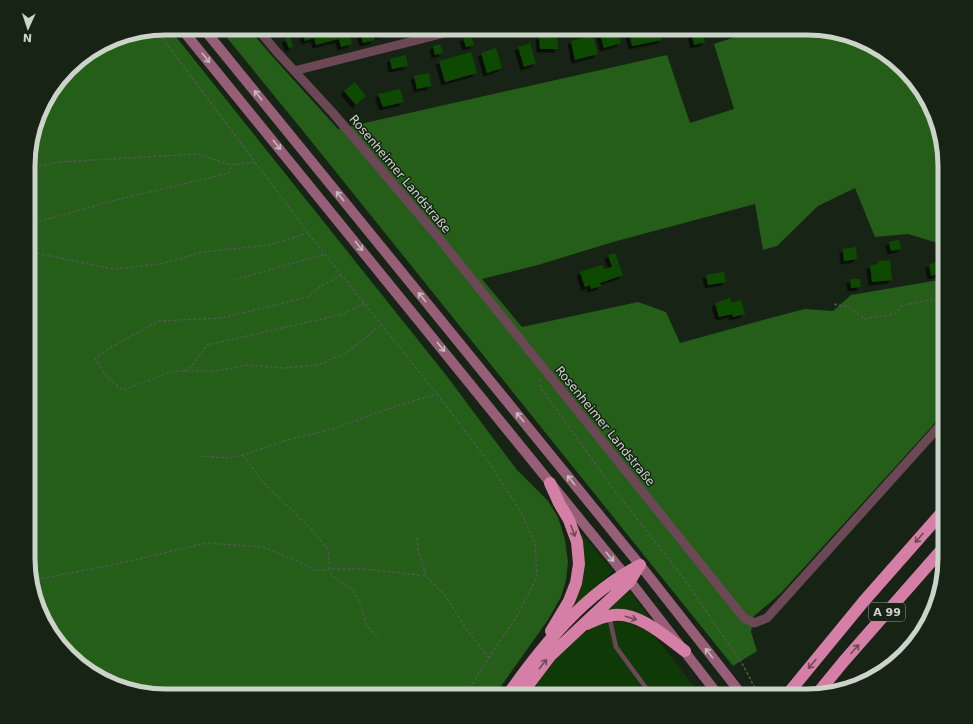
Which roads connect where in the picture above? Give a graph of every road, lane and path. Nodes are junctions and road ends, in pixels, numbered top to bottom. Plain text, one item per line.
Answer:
1 (160, 35) edge
2 (187, 35) edge
3 (209, 35) edge
4 (263, 35) edge
5 (437, 35) edge
6 (294, 71) junction
7 (256, 162) junction
8 (231, 165) junction
9 (35, 167) edge
10 (35, 221) edge
11 (308, 233) junction
12 (35, 251) edge
13 (325, 254) junction
14 (342, 275) junction
15 (234, 280) dead end
16 (938, 298) edge
17 (364, 303) junction
18 (834, 304) dead end
19 (381, 324) junction
20 (540, 365) junction
21 (184, 371) junction
22 (437, 394) junction
23 (938, 428) edge
24 (243, 455) junction
25 (201, 456) dead end
26 (550, 483) junction
27 (938, 517) edge
28 (417, 538) dead end
29 (938, 554) edge
30 (640, 565) junction
31 (330, 569) junction
32 (426, 576) junction
33 (627, 577) junction
34 (37, 580) edge
35 (609, 616) junction
36 (580, 626) junction
37 (377, 636) dead end
38 (543, 648) junction
39 (685, 651) junction
40 (489, 658) junction
41 (822, 688) edge
42 (470, 689) edge
43 (513, 689) edge
44 (525, 689) edge
45 (647, 689) edge
46 (715, 689) edge
47 (737, 689) edge
48 (755, 689) edge
49 (792, 689) edge

1 - 7 path
2 -> 26 main road
30 -> 3 main road
4 - 6 street, Rosenheimer Landstraße
5 - 6 street
6 - 20 street, Rosenheimer Landstraße
7 - 8 path
7 - 11 path
8 - 9 path
8 - 10 path
11 - 12 path
11 - 13 path
13 - 14 path
13 - 15 path
14 - 17 path
14 - 21 path
16 - 18 path
17 - 19 path
17 - 21 path
19 - 21 path
19 - 22 path
20 - 23 street, Rosenheimer Landstraße
20 - 48 path
22 - 24 path
22 - 40 path
24 - 25 path
24 - 31 path
26 -> 33 main road
26 -> 38 highway
27 -> 49 highway, A 99
28 - 32 path
41 -> 29 highway, A 99
30 - 33 highway
47 -> 30 main road
31 - 32 path
31 - 34 path
31 - 37 path
32 - 40 path
33 - 36 highway
33 - 38 highway
33 - 39 main road
35 - 36 highway
35 -> 39 highway
35 - 45 lane
44 -> 36 highway
38 - 43 highway
39 - 46 main road
40 - 42 path

